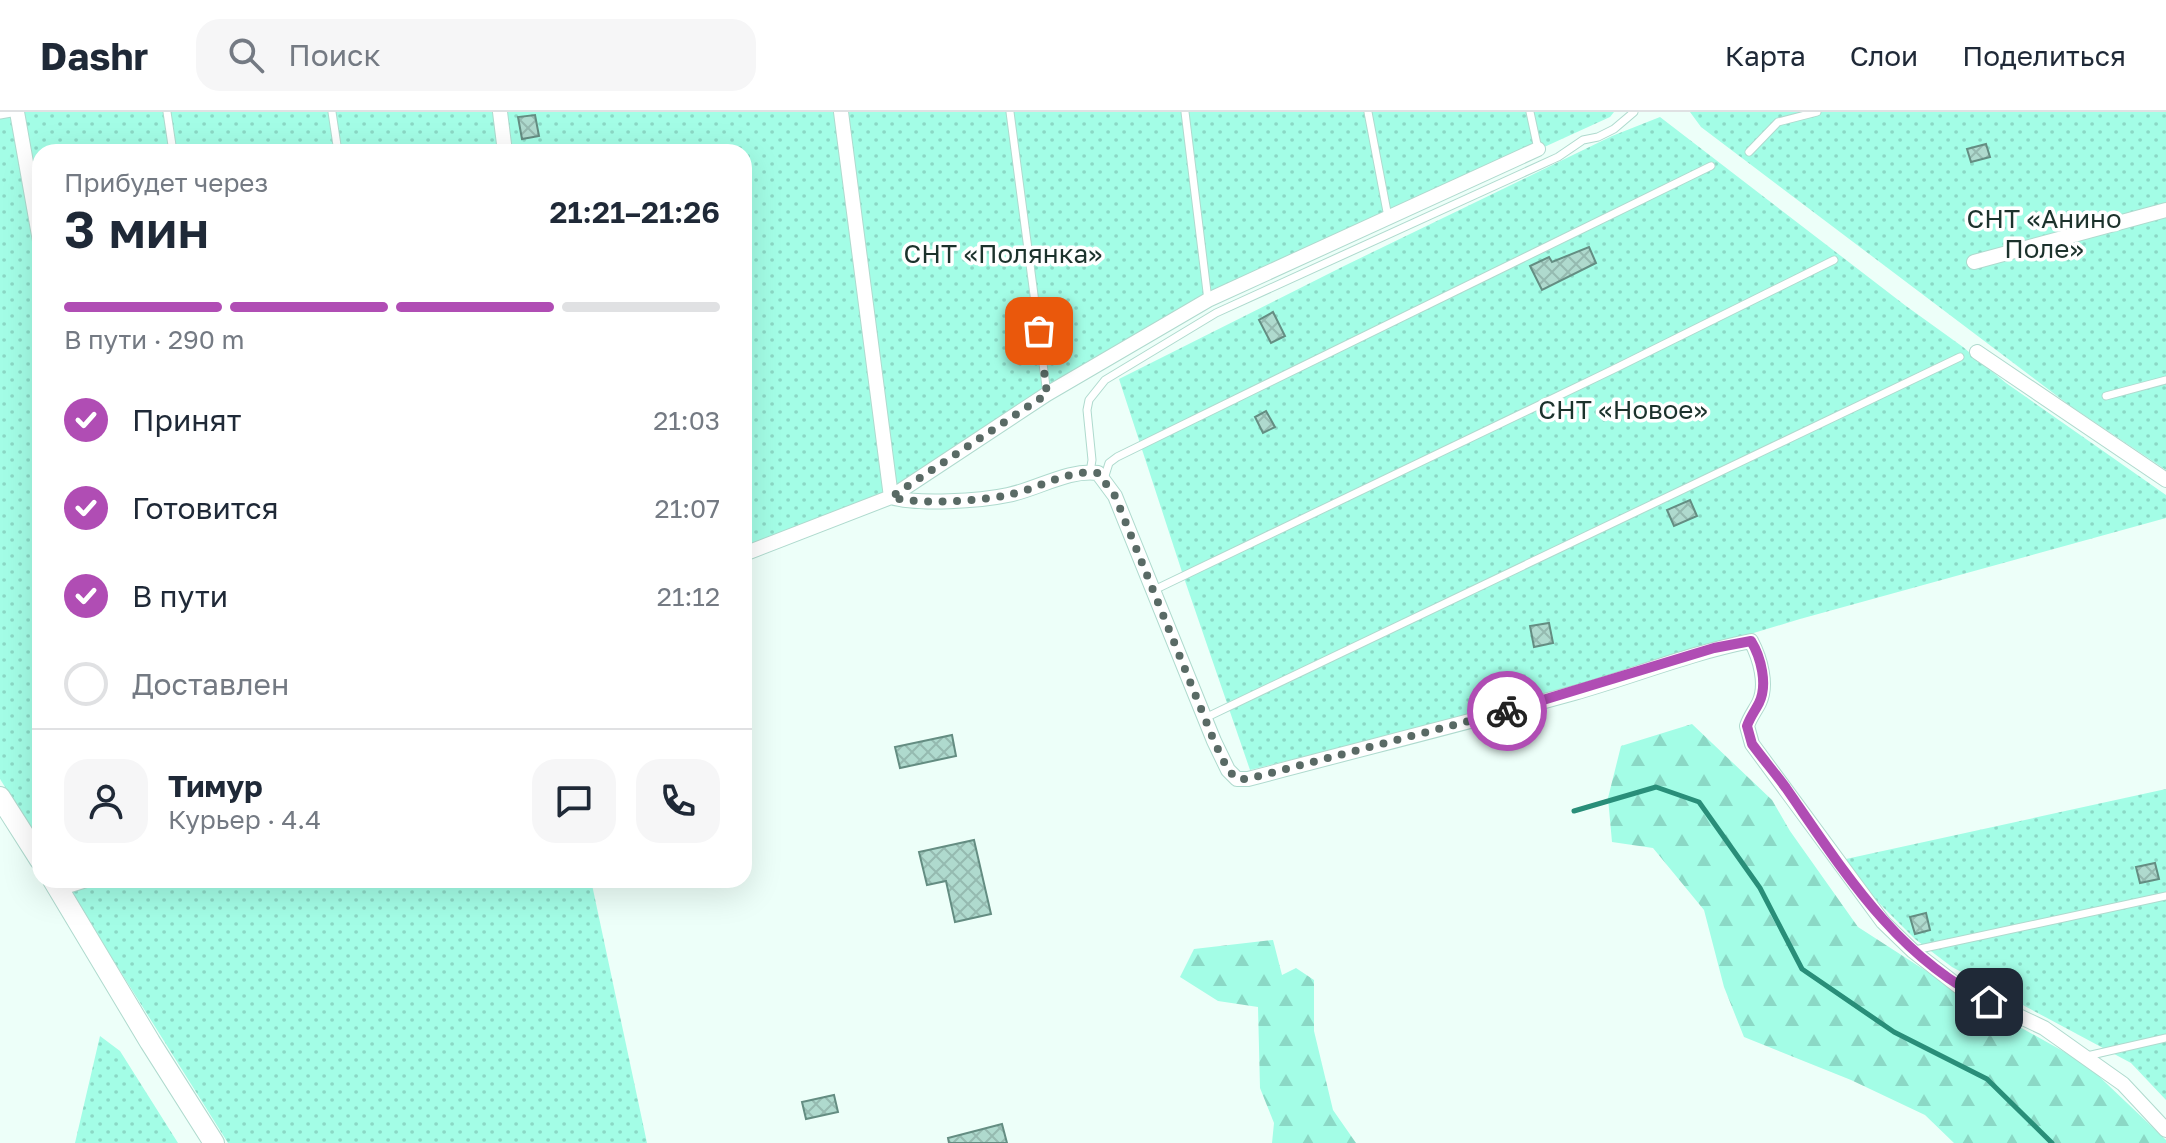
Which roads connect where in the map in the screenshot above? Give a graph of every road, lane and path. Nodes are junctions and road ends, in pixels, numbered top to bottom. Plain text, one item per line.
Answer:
1 (17, 112) edge
2 (167, 112) edge
3 (332, 112) edge
4 (500, 112) edge
5 (841, 112) edge
6 (1010, 112) edge
7 (1185, 112) edge
8 (1368, 112) edge
9 (1530, 112) edge
10 (1634, 112) edge
11 (1817, 112) edge
12 (0, 115) edge
13 (172, 144) edge
14 (337, 144) edge
15 (504, 144) edge
16 (1538, 149) joint
17 (1749, 152) dead end
18 (1711, 166) dead end
19 (32, 196) edge
20 (2166, 210) edge
21 (1388, 217) junction
22 (1834, 260) dead end
23 (1974, 262) dead end
24 (1208, 300) junction
25 (1977, 352) dead end
26 (1960, 357) dead end
27 (2166, 380) edge
28 (1047, 394) junction
29 (2106, 396) dead end
30 (1090, 472) junction
31 (1104, 479) junction
32 (2166, 480) edge
33 (891, 497) junction
34 (752, 551) edge
35 (1152, 591) junction
36 (1205, 718) junction
37 (0, 797) edge
38 (32, 847) edge
39 (63, 888) edge
40 (2166, 896) edge
41 (1913, 951) junction
42 (2166, 1038) edge
43 (2085, 1057) junction
44 (2166, 1130) edge
45 (214, 1143) edge

1 - 12 lane
1 - 19 street
2 - 13 lane
3 - 14 lane
4 - 15 street
5 - 33 street
6 - 28 lane
7 - 24 lane
8 - 21 lane
9 - 16 lane
10 - 30 lane
11 - 17 lane
16 - 21 street
18 - 31 lane
20 - 23 street
21 - 24 street
22 - 35 lane
24 - 28 street
25 - 32 street
26 - 36 lane
27 - 29 lane
28 - 33 street
30 - 31 street
30 - 33 street
31 - 35 street
33 - 34 street
35 - 36 street
36 - 41 street
37 - 38 main road
39 - 45 main road
40 - 41 lane
41 - 43 street
42 - 43 lane
43 - 44 street

